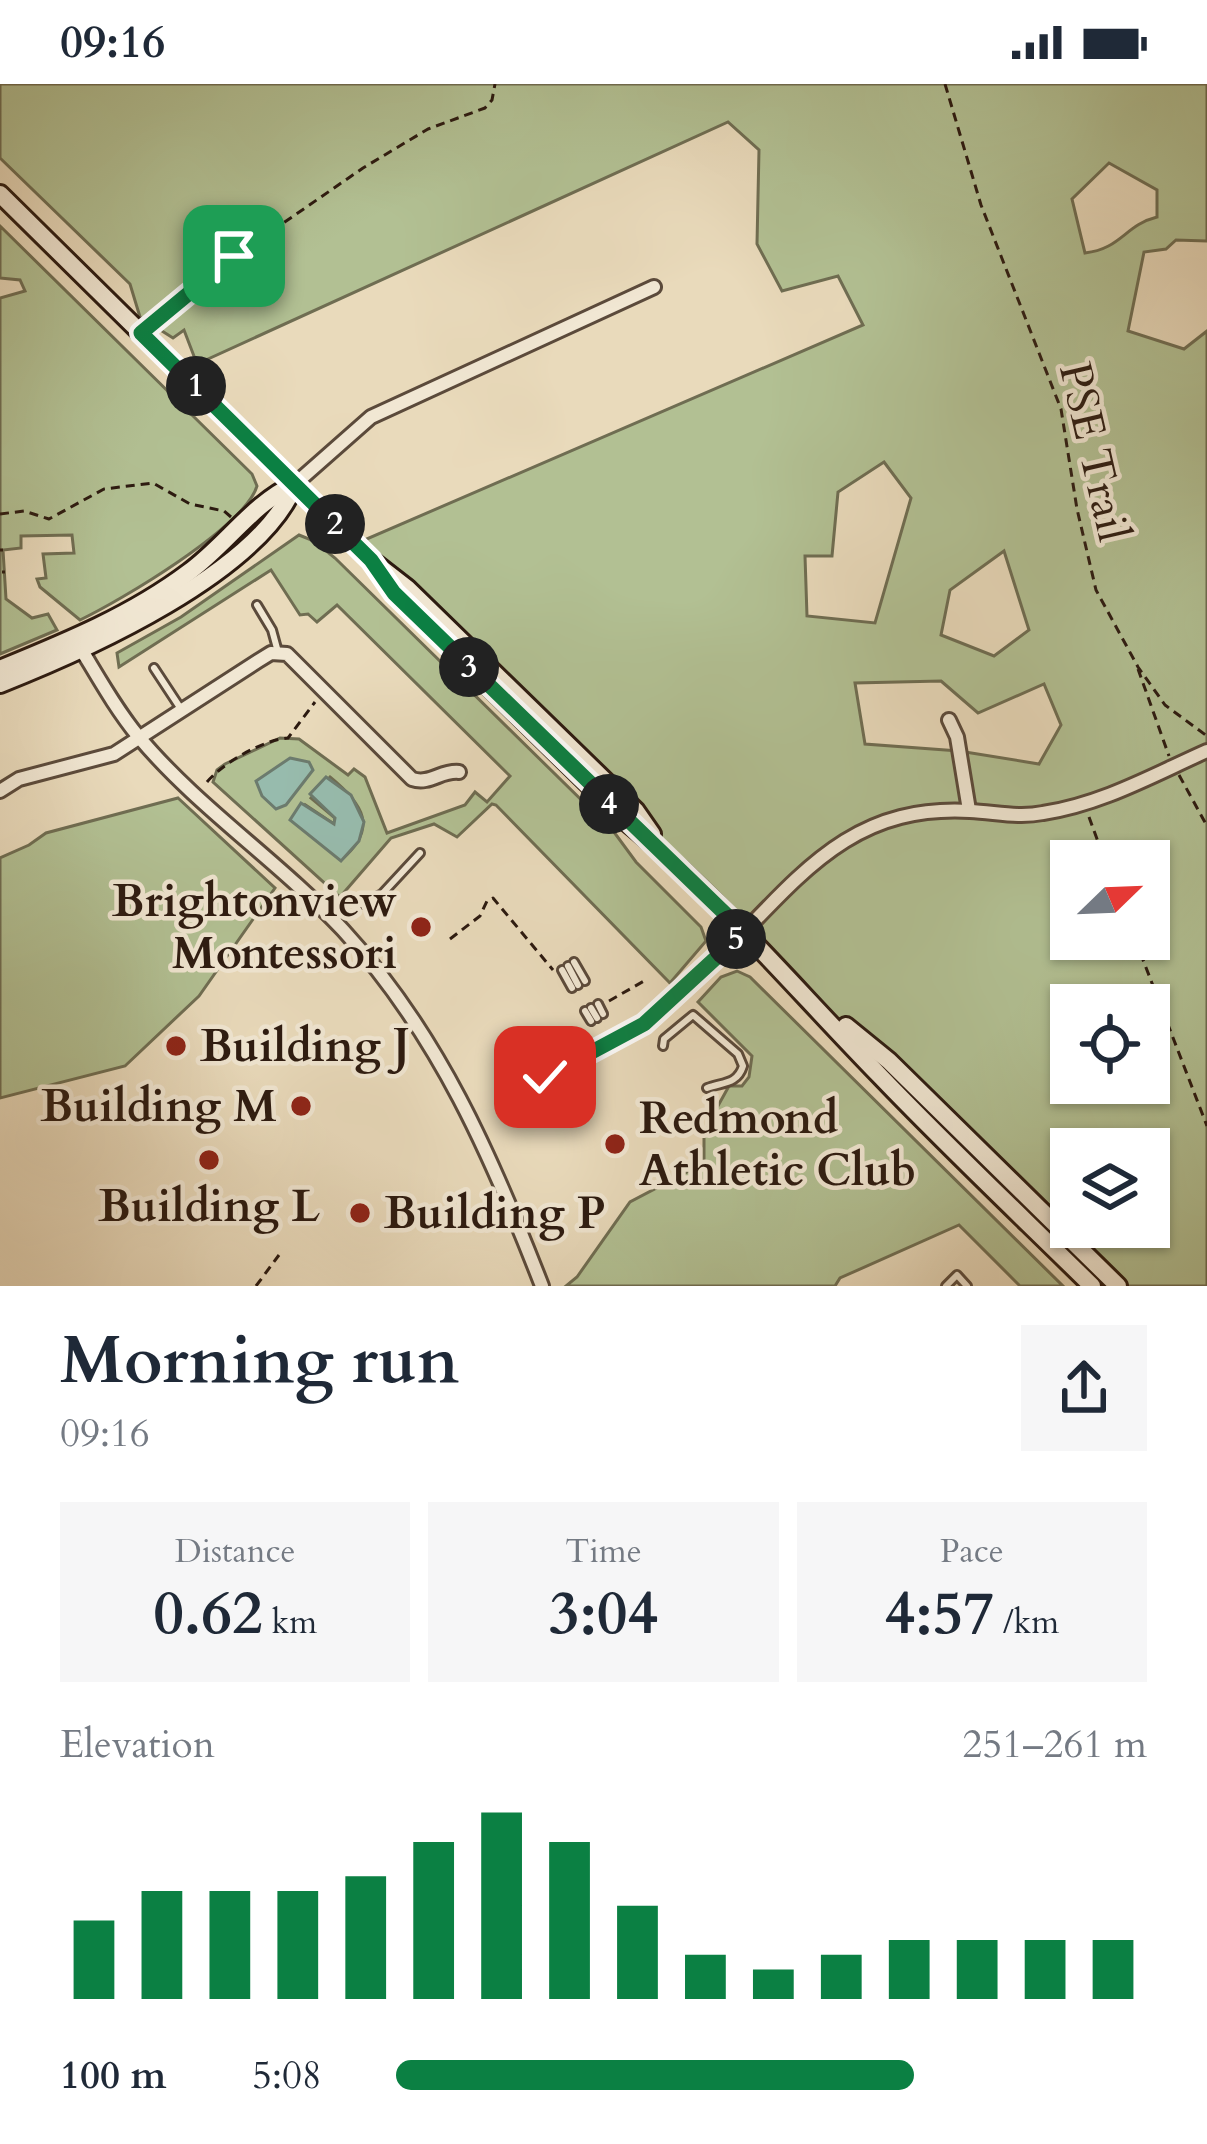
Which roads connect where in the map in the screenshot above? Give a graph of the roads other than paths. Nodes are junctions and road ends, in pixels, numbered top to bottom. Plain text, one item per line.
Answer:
1 (0, 194) edge
2 (654, 287) dead end
3 (295, 484) junction
4 (257, 604) dead end
5 (79, 645) junction
6 (278, 652) junction
7 (154, 668) dead end
8 (0, 669) edge
9 (0, 684) edge
10 (182, 709) junction
11 (950, 720) dead end
12 (138, 736) junction
13 (1207, 752) edge
14 (459, 772) dead end
15 (0, 791) edge
16 (969, 811) junction
17 (420, 854) dead end
18 (362, 904) dead end
19 (744, 932) junction
20 (578, 984) joint
21 (808, 996) junction
22 (663, 1046) dead end
23 (545, 1077) dead end
24 (706, 1088) dead end
25 (542, 1286) edge
26 (946, 1286) edge
27 (967, 1286) edge
28 (1092, 1286) edge
29 (1118, 1286) edge

1 - 3 main road
2 - 3 street
3 - 5 main road
3 - 19 main road
4 - 6 lane
5 - 8 main road
5 - 9 main road
5 - 12 street
6 - 10 street
6 - 14 street
7 - 10 lane
10 - 12 street
11 - 16 street
12 - 15 street
12 - 25 street
13 - 16 street
16 - 19 street
17 - 18 lane
19 - 21 main road
19 - 23 lane
20 - 20 lane
21 - 28 main road
21 - 29 main road
22 - 24 lane
26 - 27 lane

